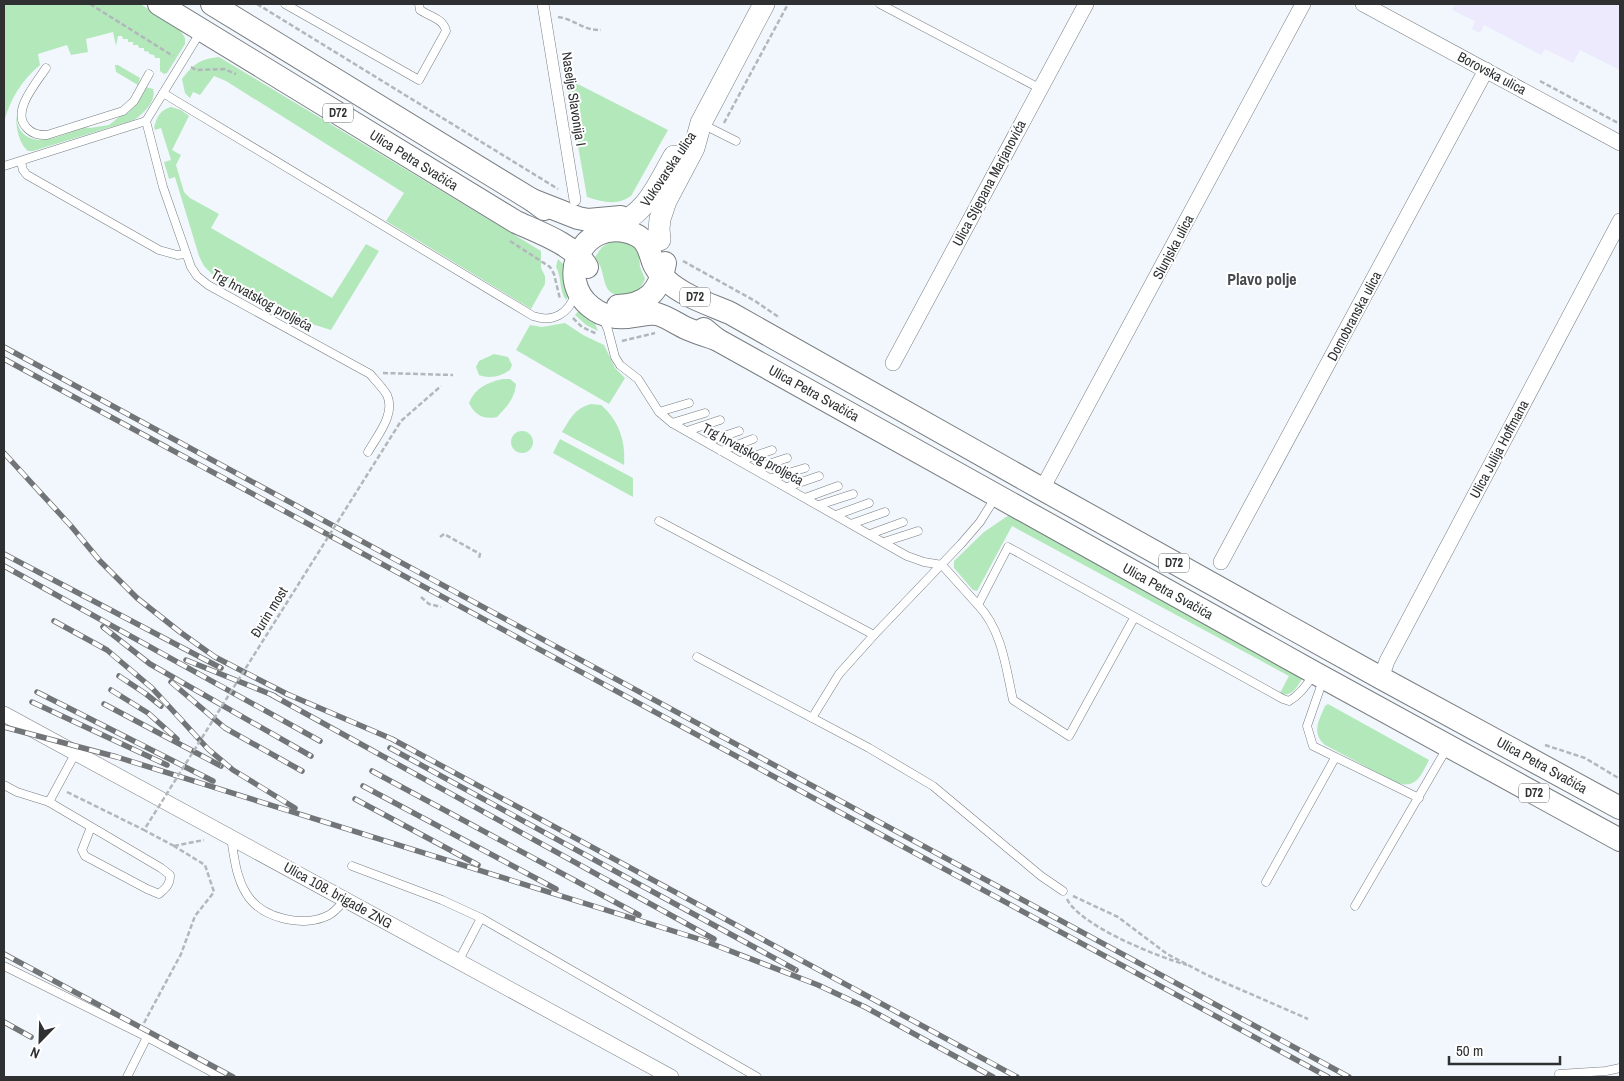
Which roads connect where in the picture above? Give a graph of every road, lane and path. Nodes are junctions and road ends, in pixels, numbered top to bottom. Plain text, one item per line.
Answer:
1 (90, 4) edge
2 (159, 4) edge
3 (257, 4) edge
4 (285, 4) edge
5 (419, 4) edge
6 (543, 4) edge
7 (764, 4) edge
8 (788, 4) edge
9 (880, 4) edge
10 (1086, 4) edge
11 (1303, 4) edge
12 (1363, 4) edge
13 (219, 6) edge
14 (889, 6) edge
15 (545, 16) junction
16 (202, 30) junction
17 (601, 30) dead end
18 (174, 56) dead end
19 (46, 68) dead end
20 (196, 70) dead end
21 (1486, 70) junction
22 (149, 74) dead end
23 (237, 75) dead end
24 (1041, 89) junction
25 (163, 93) junction
26 (146, 121) junction
27 (711, 125) junction
28 (736, 141) dead end
29 (1620, 143) edge
30 (21, 162) junction
31 (4, 166) edge
32 (532, 200) junction
33 (575, 200) joint
34 (632, 218) junction
35 (1620, 221) edge
36 (512, 231) junction
37 (604, 231) junction
38 (660, 240) junction
39 (186, 254) junction
40 (692, 267) dead end
41 (664, 270) junction
42 (690, 272) dead end
43 (572, 278) junction
44 (640, 302) junction
45 (600, 313) junction
46 (716, 339) junction
47 (893, 362) dead end
48 (370, 374) junction
49 (453, 376) dead end
50 (441, 386) dead end
51 (689, 403) dead end
52 (659, 412) junction
53 (706, 413) dead end
54 (720, 420) dead end
55 (672, 423) junction
56 (687, 431) junction
57 (739, 431) dead end
58 (753, 439) dead end
59 (706, 442) junction
60 (721, 450) junction
61 (772, 450) dead end
62 (368, 452) dead end
63 (787, 458) dead end
64 (740, 461) junction
65 (804, 468) dead end
66 (754, 469) junction
67 (819, 476) dead end
68 (772, 478) junction
69 (838, 486) dead end
70 (786, 487) junction
71 (1042, 489) junction
72 (853, 494) dead end
73 (996, 495) junction
74 (805, 498) junction
75 (869, 504) dead end
76 (819, 505) junction
77 (885, 512) dead end
78 (836, 515) junction
79 (658, 520) dead end
80 (903, 522) dead end
81 (851, 524) junction
82 (918, 531) dead end
83 (870, 534) junction
84 (440, 536) dead end
85 (884, 542) junction
86 (479, 558) dead end
87 (1221, 562) dead end
88 (942, 565) junction
89 (421, 596) dead end
90 (978, 605) junction
91 (441, 608) dead end
92 (1134, 618) junction
93 (874, 635) junction
94 (697, 657) dead end
95 (1319, 675) junction
96 (1381, 678) junction
97 (4, 714) edge
98 (812, 718) junction
99 (1540, 743) dead end
100 (1448, 746) junction
101 (75, 754) junction
102 (1335, 758) junction
103 (1620, 779) edge
104 (4, 785) edge
105 (57, 786) junction
106 (1419, 798) junction
107 (49, 802) junction
108 (1620, 808) edge
109 (91, 827) junction
110 (144, 830) junction
111 (231, 838) junction
112 (1620, 840) edge
113 (352, 866) dead end
114 (1266, 882) dead end
115 (1063, 891) junction
116 (346, 899) junction
117 (1355, 906) dead end
118 (481, 918) junction
119 (458, 962) junction
120 (4, 966) edge
121 (1192, 967) junction
122 (1308, 1019) dead end
123 (143, 1035) junction
124 (1620, 1068) edge
125 (1559, 1074) dead end
126 (126, 1077) edge
127 (222, 1077) edge
128 (671, 1077) edge
129 (758, 1077) edge

1 - 18 path
2 - 16 main road, Ulica Petra Svačića / D72
3 - 33 path
4 - 5 lane
6 - 15 street, Naselje Slavonija I
7 - 27 main road, Vukovarska ulica
8 - 27 path
9 - 14 lane
10 - 24 street, Ulica Stjepana Marjanovića
11 - 71 street, Slunjska ulica
12 - 21 street, Borovska ulica
13 - 32 main road, Ulica Petra Svačića / D72
14 - 24 lane
15 - 17 path
15 - 33 street, Naselje Slavonija I
16 - 25 lane
16 - 36 main road, Ulica Petra Svačića / D72
19 - 22 lane
20 - 23 path
21 - 29 street, Borovska ulica
21 - 87 street, Domobranska ulica
24 - 47 street, Ulica Stjepana Marjanovića
25 - 26 lane
25 - 43 lane
26 - 30 lane
26 - 39 lane, Trg hrvatskog proljeća
27 - 28 lane
27 - 34 main road, Vukovarska ulica
27 - 38 main road, Vukovarska ulica
30 - 31 lane
30 - 39 lane
32 - 34 main road, D72
32 - 37 main road, D72
34 - 37 main road, Vukovarska ulica
34 - 38 main road
35 - 96 street, Ulica Julija Hoffmana
36 - 43 main road, D72
36 - 43 path
37 - 41 main road, D72
37 - 43 main road
38 - 41 main road
39 - 48 lane, Trg hrvatskog proljeća
40 - 42 path
41 - 44 main road
41 - 71 main road, Ulica Petra Svačića / D72
43 - 44 main road, D72
43 - 45 main road, D72
44 - 46 main road, D72
45 - 46 main road, D72
45 - 52 lane, Trg hrvatskog proljeća
46 - 73 main road, Ulica Petra Svačića / D72
48 - 49 path
48 - 62 lane, Trg hrvatskog proljeća
50 - 110 path, Đurin most, bridge
51 - 52 lane
52 - 55 lane, Trg hrvatskog proljeća
53 - 55 lane
54 - 56 lane
55 - 56 lane, Trg hrvatskog proljeća
56 - 59 lane, Trg hrvatskog proljeća
57 - 59 lane
58 - 60 lane
59 - 60 lane, Trg hrvatskog proljeća
60 - 64 lane, Trg hrvatskog proljeća
61 - 64 lane
63 - 66 lane
64 - 66 lane, Trg hrvatskog proljeća
65 - 68 lane
66 - 68 lane, Trg hrvatskog proljeća
67 - 70 lane
68 - 70 lane, Trg hrvatskog proljeća
69 - 74 lane
70 - 74 lane, Trg hrvatskog proljeća
71 - 96 main road, Ulica Petra Svačića / D72
72 - 76 lane
73 - 88 lane
73 - 95 main road, Ulica Petra Svačića / D72
74 - 76 lane, Trg hrvatskog proljeća
75 - 78 lane
76 - 78 lane, Trg hrvatskog proljeća
77 - 81 lane
78 - 81 lane, Trg hrvatskog proljeća
79 - 93 lane
80 - 83 lane
81 - 83 lane, Trg hrvatskog proljeća
82 - 85 lane
83 - 85 lane, Trg hrvatskog proljeća
84 - 86 path
85 - 88 lane, Trg hrvatskog proljeća
88 - 90 lane
88 - 93 lane
89 - 91 path
90 - 92 lane
90 - 92 lane
92 - 95 lane
93 - 98 lane
94 - 98 lane
95 - 100 main road, Ulica Petra Svačića / D72
95 - 102 lane
96 - 108 main road, Ulica Petra Svačića / D72
97 - 101 street, Ulica 108. brigade ZNG
98 - 115 lane
99 - 103 path
100 - 106 lane
100 - 112 main road, Ulica Petra Svačića / D72
101 - 105 lane
101 - 111 street, Ulica 108. brigade ZNG
102 - 106 lane
102 - 114 lane
104 - 107 lane
105 - 107 lane
105 - 110 path
106 - 117 lane
107 - 109 lane
109 - 109 lane
110 - 123 path, bridge
111 - 116 street, Ulica 108. brigade ZNG
111 - 116 lane
113 - 118 lane
115 - 121 path
115 - 121 path
116 - 119 street, Ulica 108. brigade ZNG
118 - 119 lane
118 - 129 lane
119 - 128 street, Ulica 108. brigade ZNG
120 - 123 lane
121 - 122 path
123 - 126 lane
123 - 127 lane
124 - 125 lane

